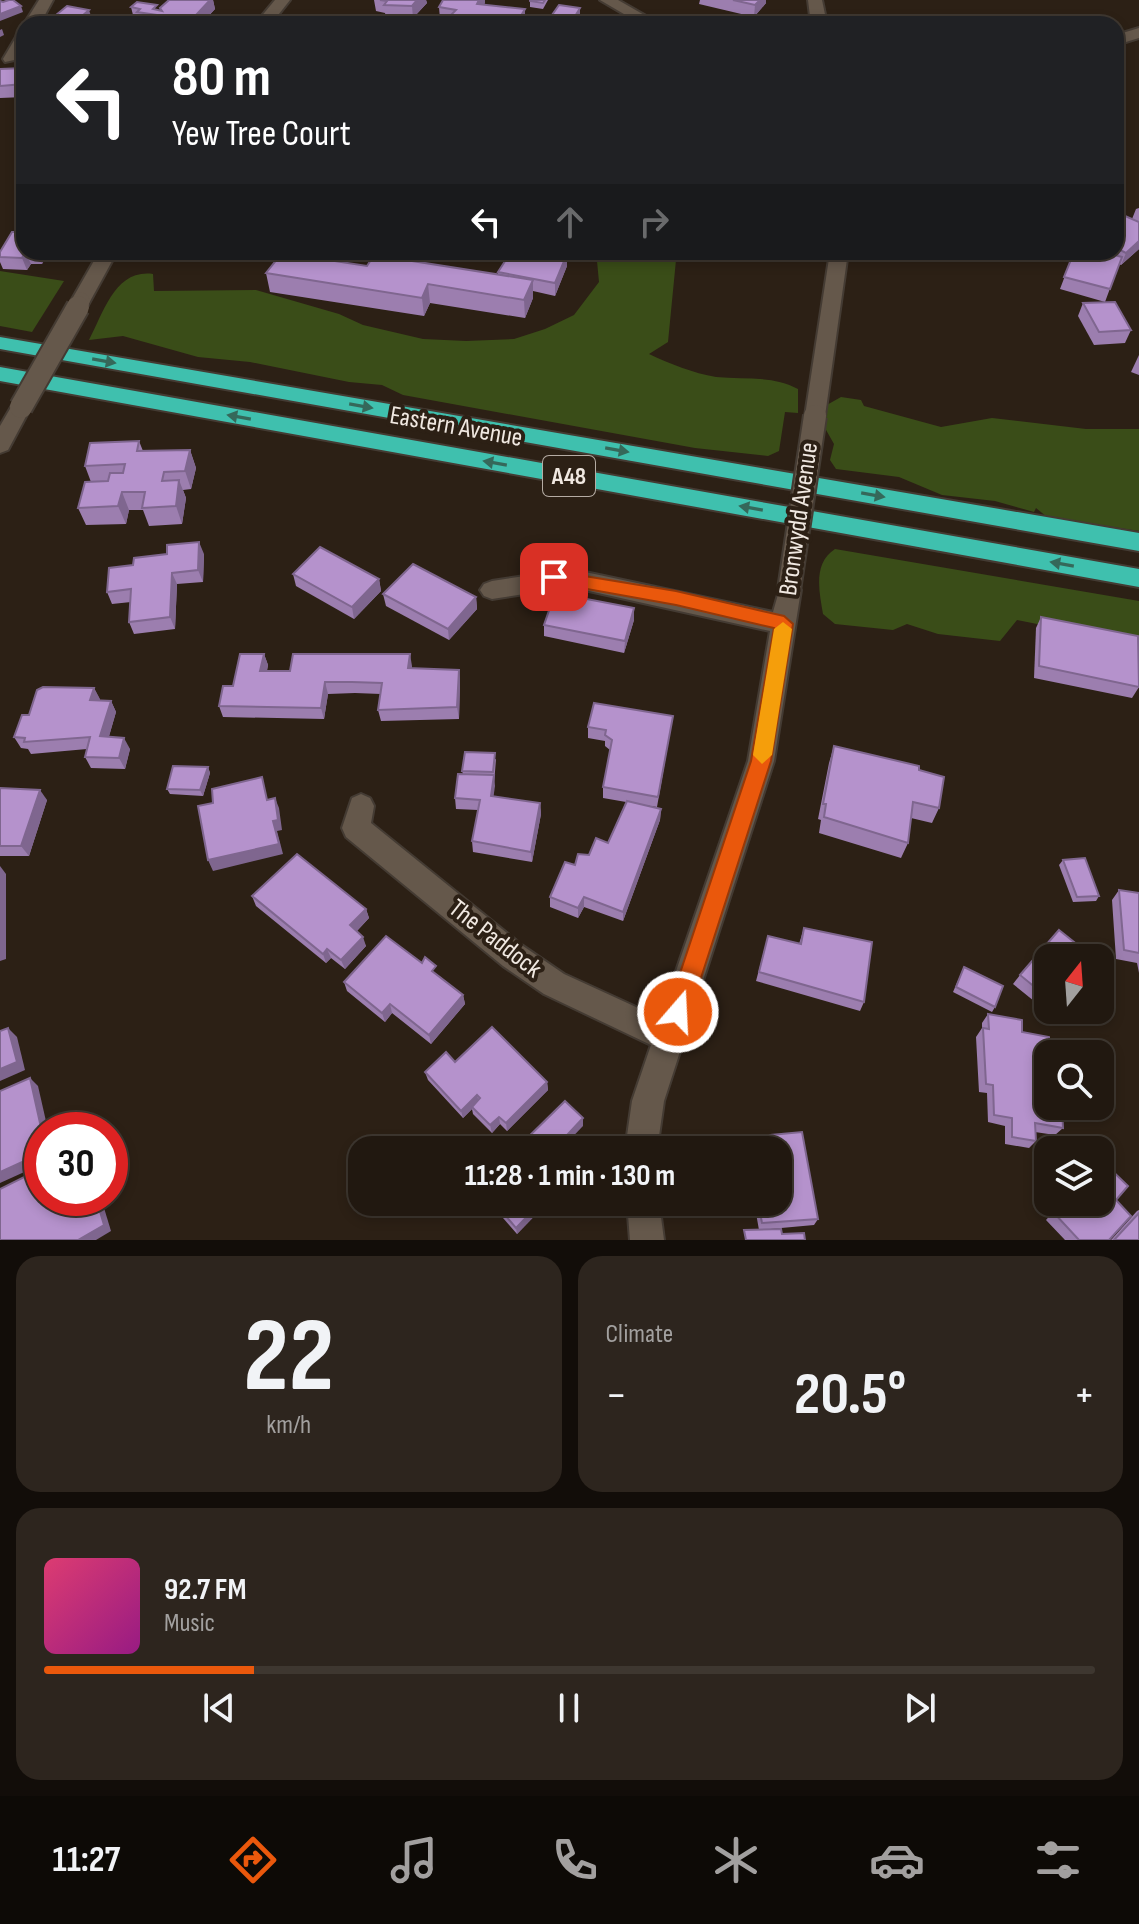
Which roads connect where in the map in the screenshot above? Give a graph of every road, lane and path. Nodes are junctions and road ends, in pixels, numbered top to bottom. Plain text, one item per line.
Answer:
1 (283, 0) edge
2 (607, 0) edge
3 (270, 16) edge
4 (637, 16) edge
5 (104, 260) edge
6 (838, 260) edge
7 (0, 343) edge
8 (0, 374) edge
9 (0, 445) edge
10 (1139, 542) edge
11 (1139, 578) edge
12 (492, 590) dead end
13 (784, 624) junction
14 (361, 806) dead end
15 (669, 1038) junction
16 (643, 1136) edge
17 (644, 1216) edge
18 (647, 1240) edge

1 - 3 street
2 - 4 street
5 - 9 street, bridge
6 - 13 street, Bronwydd Avenue, bridge
7 -> 10 highway, Eastern Avenue / A48
11 -> 8 highway, Eastern Avenue / A48
12 - 13 street
13 - 15 street, Bronwydd Avenue
14 - 15 street, The Paddock
15 - 16 street, Bronwydd Avenue
17 - 18 street

